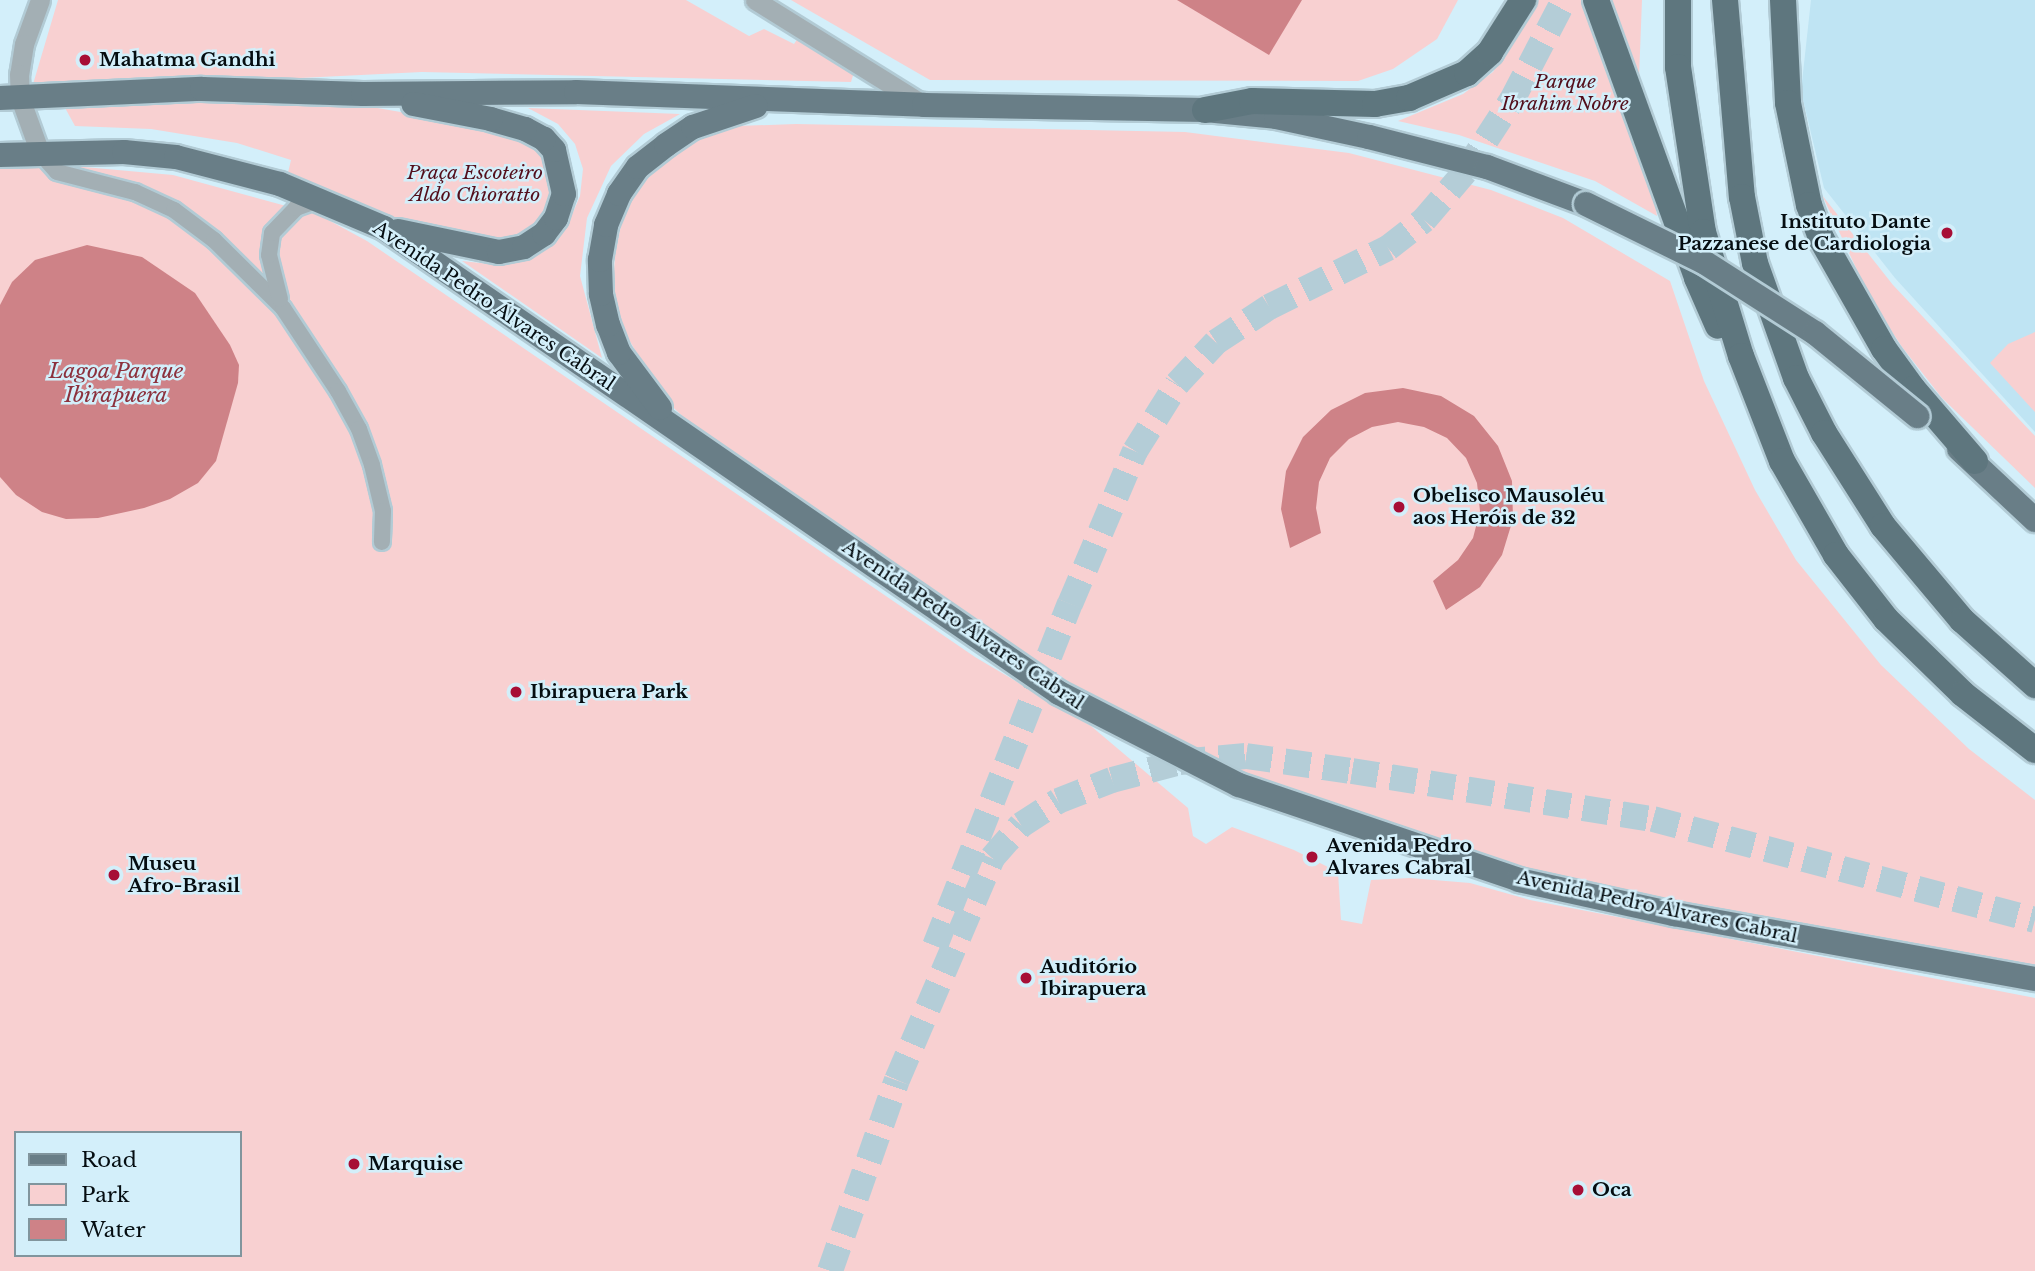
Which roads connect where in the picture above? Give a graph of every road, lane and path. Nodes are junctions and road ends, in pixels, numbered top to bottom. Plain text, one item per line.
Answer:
1 (40, 0) edge
2 (755, 0) edge
3 (1523, 0) edge
4 (1596, 0) edge
5 (1678, 0) edge
6 (1726, 0) edge
7 (1783, 0) edge
8 (363, 94) junction
9 (10, 98) edge
10 (780, 100) junction
11 (924, 105) junction
12 (1205, 110) junction
13 (40, 153) junction
14 (0, 155) edge
15 (318, 200) junction
16 (384, 228) junction
17 (283, 308) junction
18 (1741, 356) junction
19 (679, 432) junction
20 (1975, 461) junction
21 (2035, 520) edge
22 (382, 542) dead end
23 (2035, 685) edge
24 (2035, 750) edge
25 (2035, 965) edge
26 (2003, 974) junction
27 (2035, 979) edge

1 - 9 street
2 - 11 street
3 - 12 highway
4 - 18 highway
5 - 18 highway
6 - 23 highway
7 - 20 highway
8 - 9 main road
8 - 10 main road
8 - 16 main road
9 - 13 street
10 - 11 main road
10 - 19 main road
11 - 12 main road
12 - 20 main road, bridge
13 - 14 main road, Avenida Pedro Álvares Cabral
13 - 15 main road, Avenida Pedro Álvares Cabral
13 - 17 street
15 - 16 main road, Avenida Pedro Álvares Cabral
15 - 17 street
16 - 19 main road, Avenida Pedro Álvares Cabral
17 - 22 street
18 - 24 highway
19 - 26 main road, Avenida Pedro Álvares Cabral
20 - 21 main road
25 - 26 main road
26 - 27 main road, Avenida Pedro Álvares Cabral

